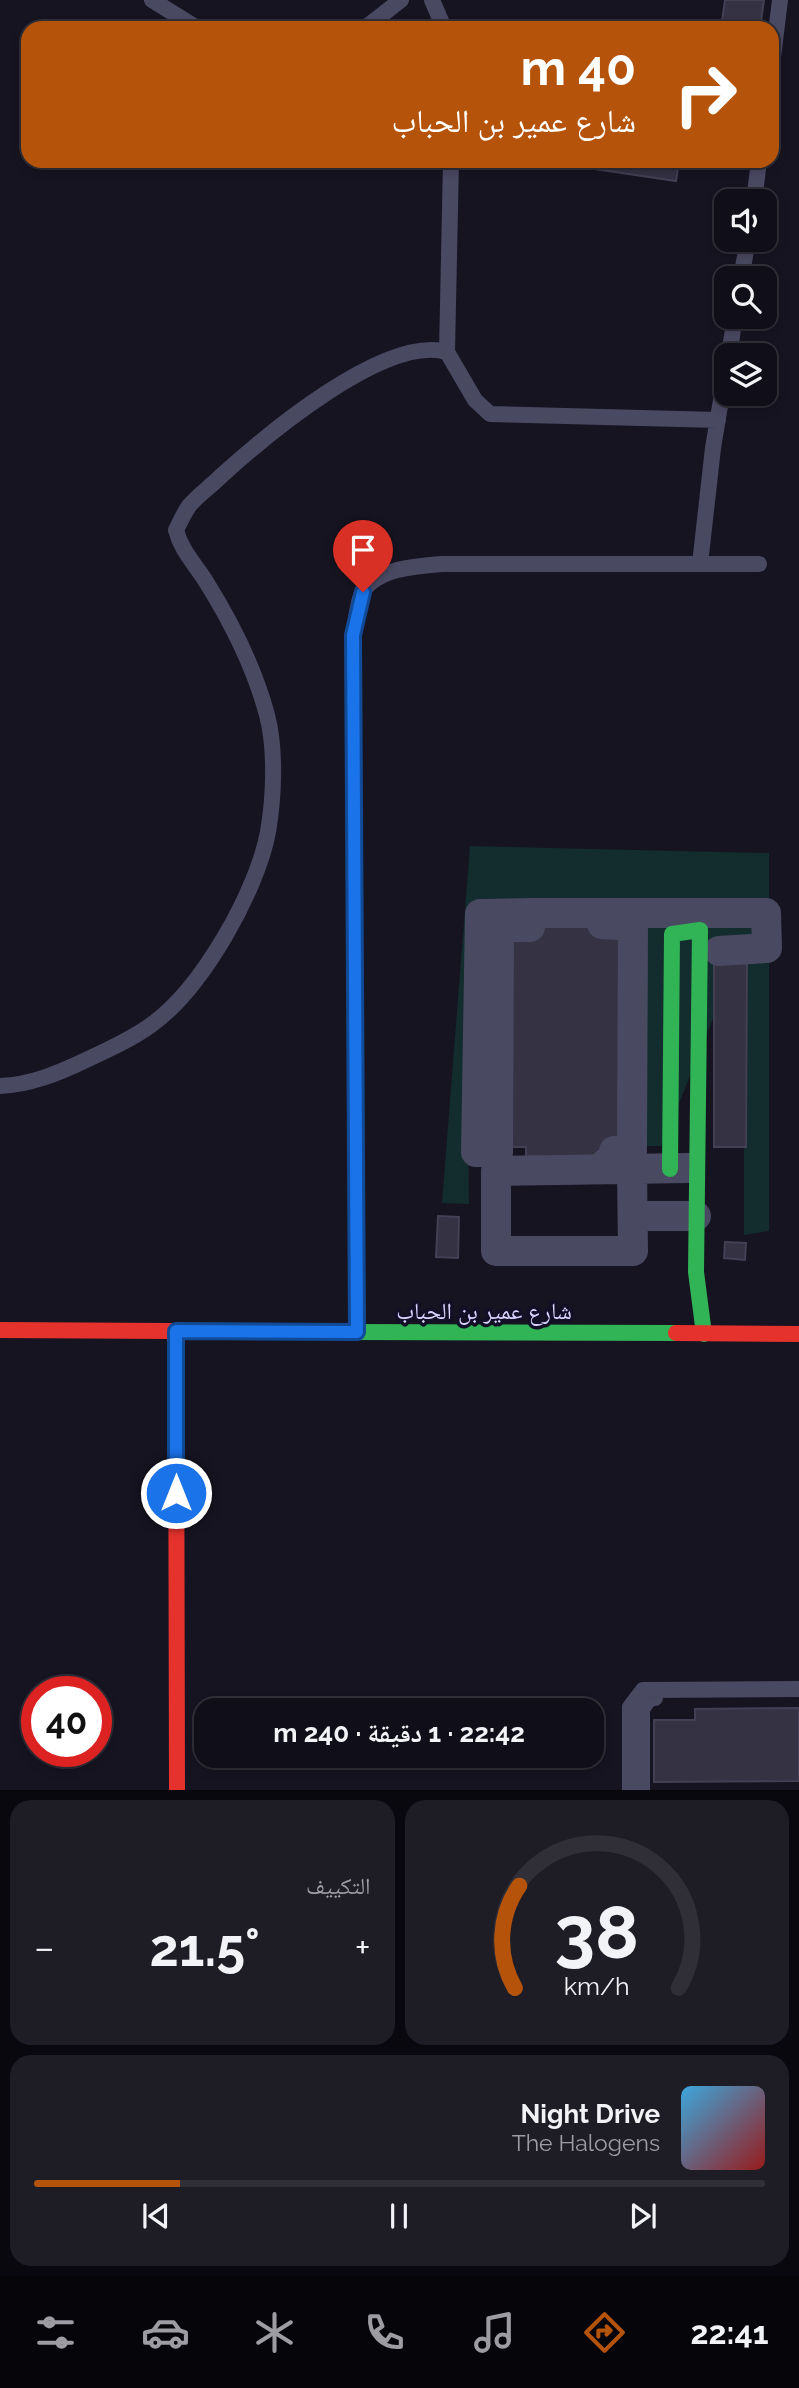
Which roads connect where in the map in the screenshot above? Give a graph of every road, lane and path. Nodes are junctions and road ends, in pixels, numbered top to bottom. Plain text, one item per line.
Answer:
1 (152, 0) edge
2 (401, 0) edge
3 (432, 0) edge
4 (780, 0) edge
5 (186, 21) edge
6 (374, 21) edge
7 (441, 21) edge
8 (777, 21) edge
9 (451, 168) edge
10 (758, 168) edge
11 (756, 189) edge
12 (447, 352) junction
13 (720, 406) edge
14 (718, 420) junction
15 (700, 564) junction
16 (759, 564) dead end
17 (602, 913) junction
18 (719, 951) dead end
19 (0, 1086) edge
20 (683, 1168) junction
21 (632, 1169) junction
22 (633, 1216) junction
23 (696, 1216) junction
24 (696, 1272) joint
25 (0, 1330) edge
26 (176, 1331) junction
27 (357, 1332) junction
28 (693, 1334) junction
29 (799, 1335) edge
30 (799, 1689) edge
31 (799, 1697) edge
32 (177, 1790) edge
33 (630, 1790) edge
34 (642, 1790) edge

1 - 5 lane
2 - 6 lane
3 - 7 lane
4 - 8 lane
9 - 12 lane
10 - 11 lane
12 - 14 lane
12 - 19 lane
13 - 14 lane
14 - 15 lane
15 - 16 lane
15 - 27 lane
17 - 17 street
17 - 18 street
20 - 20 street
20 - 21 street
20 - 23 street
21 - 22 street
21 - 22 street
22 - 23 street
23 - 24 street
24 - 28 street
25 - 26 street, شارع عمير بن الحباب
26 - 27 street, شارع عمير بن الحباب
26 - 32 street
27 - 28 street, شارع عمير بن الحباب
28 - 29 street, شارع عمير بن الحباب
30 - 33 lane
31 - 34 lane

